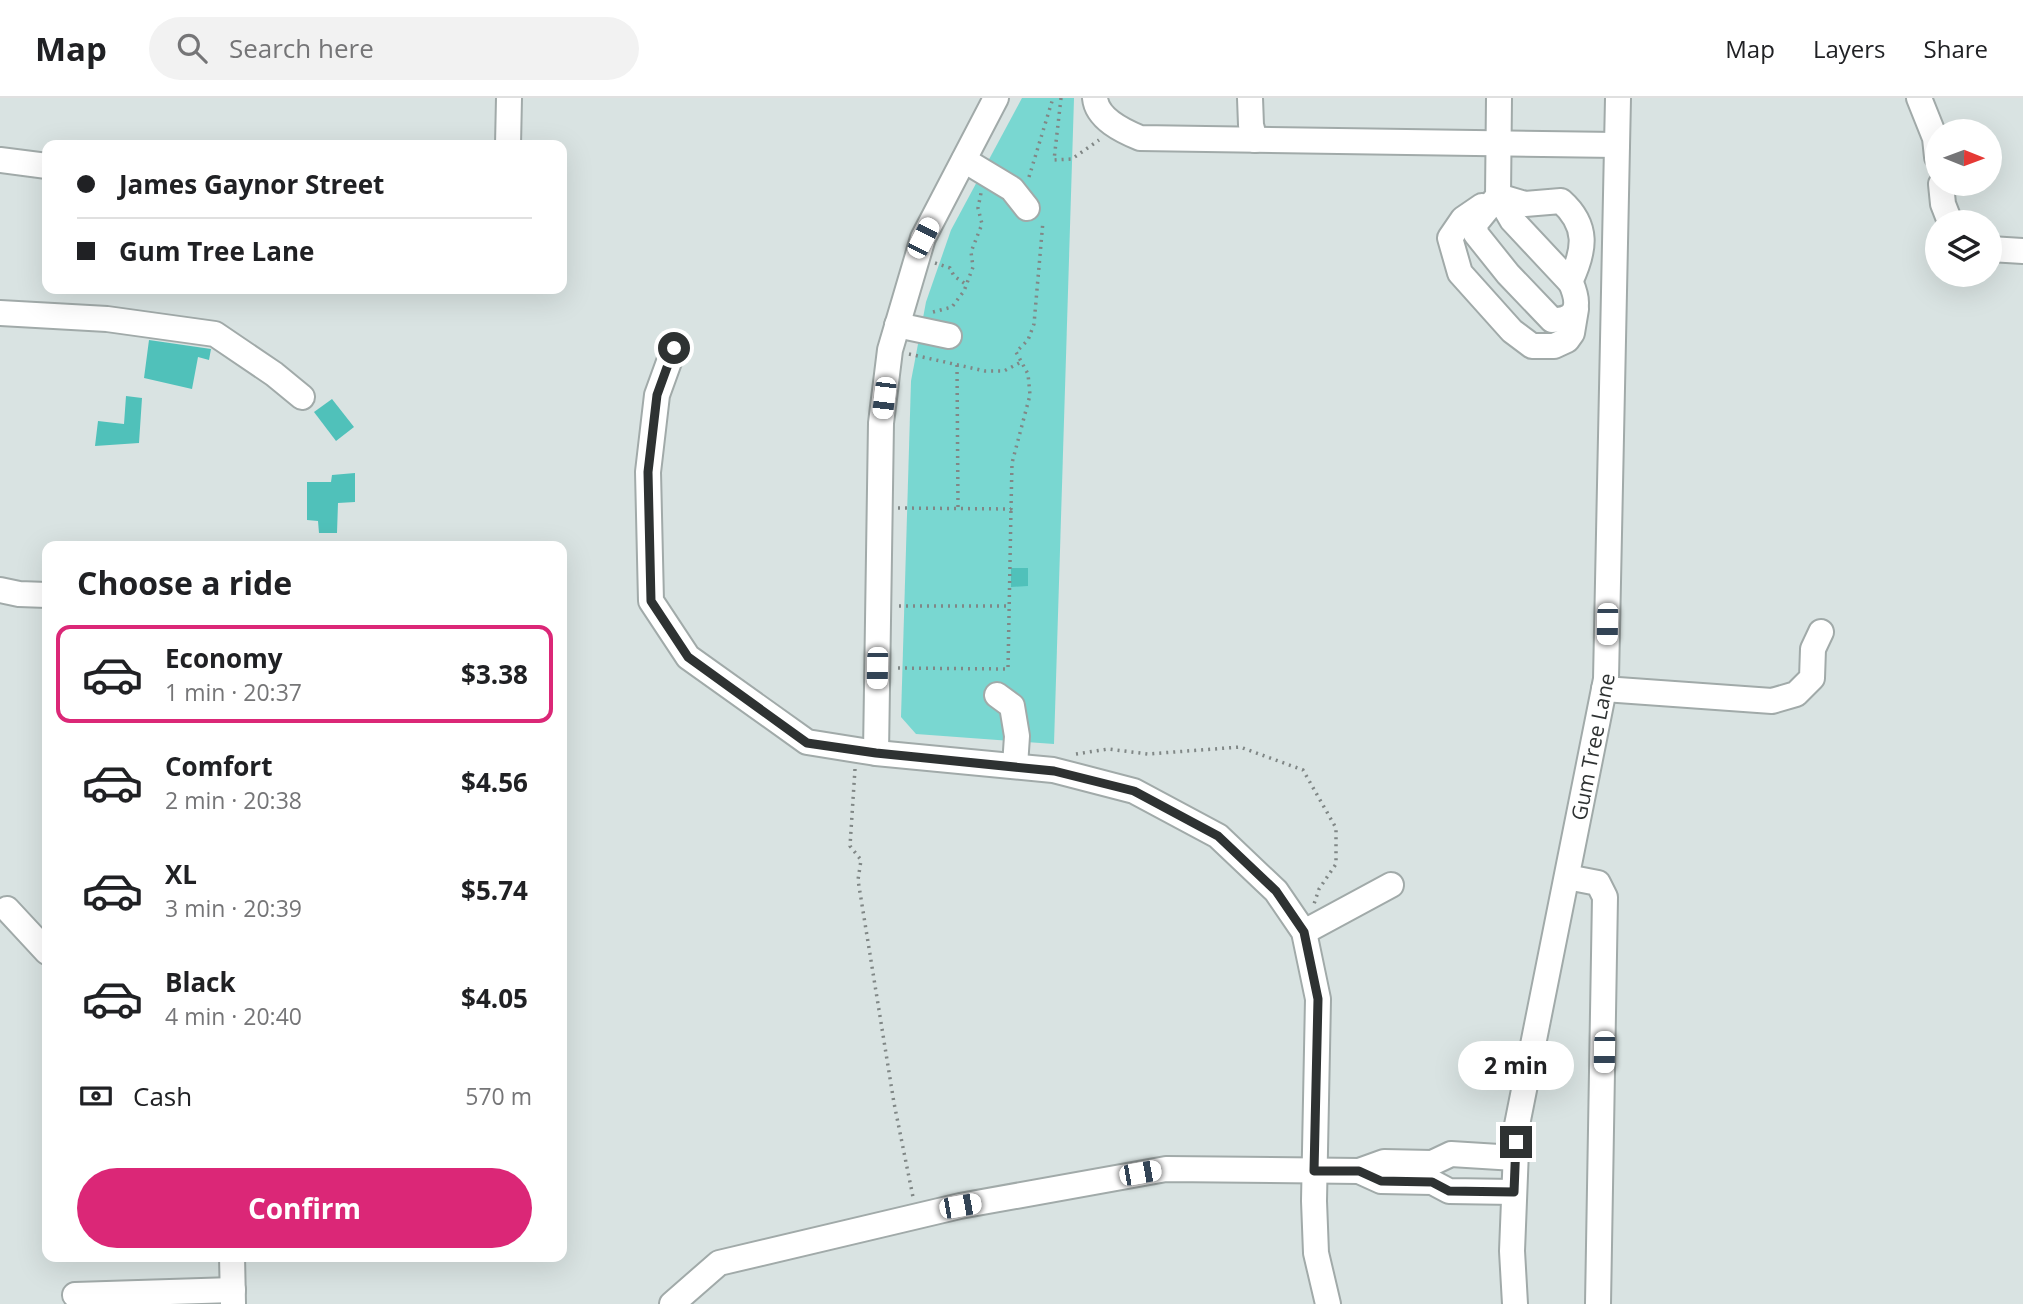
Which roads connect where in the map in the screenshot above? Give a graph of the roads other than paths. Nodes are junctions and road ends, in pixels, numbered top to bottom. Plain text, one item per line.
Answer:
1 (509, 98) edge
2 (1095, 98) edge
3 (1250, 98) edge
4 (1499, 98) edge
5 (1618, 98) edge
6 (1919, 98) edge
7 (992, 99) edge
8 (1927, 119) edge
9 (508, 140) edge
10 (1255, 140) junction
11 (1499, 144) junction
12 (1617, 145) junction
13 (964, 159) junction
14 (0, 160) edge
15 (42, 165) edge
16 (1498, 196) junction
17 (1036, 208) road end
18 (2002, 249) edge
19 (2023, 251) edge
20 (1570, 282) junction
21 (1576, 309) junction
22 (0, 313) edge
23 (897, 326) junction
24 (949, 336) dead end
25 (674, 348) dead end
26 (302, 397) dead end
27 (0, 590) edge
28 (42, 594) edge
29 (1821, 632) dead end
30 (1604, 689) junction
31 (997, 695) dead end
32 (866, 751) junction
33 (1015, 766) junction
34 (1567, 877) junction
35 (1391, 885) dead end
36 (4, 907) edge
37 (42, 921) edge
38 (1304, 932) junction
39 (42, 946) edge
40 (1515, 1158) junction
41 (1314, 1171) junction
42 (1432, 1172) junction
43 (1514, 1192) junction
44 (232, 1262) edge
45 (75, 1296) dead end
46 (233, 1296) edge
47 (672, 1304) edge
48 (1328, 1304) edge
49 (1516, 1304) edge
50 (1598, 1304) edge

1 - 9 street
2 - 10 street
3 - 10 street
4 - 11 street
5 - 12 street, Gum Tree Lane
6 - 8 street
7 - 13 street
10 - 11 street
11 - 12 street
11 - 16 street
12 - 30 street, Gum Tree Lane
13 - 17 street
13 - 23 street
14 - 15 street
16 - 20 street
16 - 20 street
16 - 21 street
16 - 21 street
18 - 19 street
20 - 21 street
22 - 26 street
23 - 24 street
23 - 32 street
25 - 32 street
27 - 28 street
29 - 30 street
30 - 34 street, Gum Tree Lane
31 - 33 street
32 - 33 street
33 - 38 street
34 - 40 street, Gum Tree Lane
34 - 50 street
35 - 38 street
36 - 37 street
36 - 39 street
38 - 41 street
40 - 42 street
40 - 43 street, Gum Tree Lane
41 - 42 street
41 - 47 street
41 - 48 street
42 - 43 street
43 - 49 street, Gum Tree Lane
44 - 46 street
45 - 46 street

